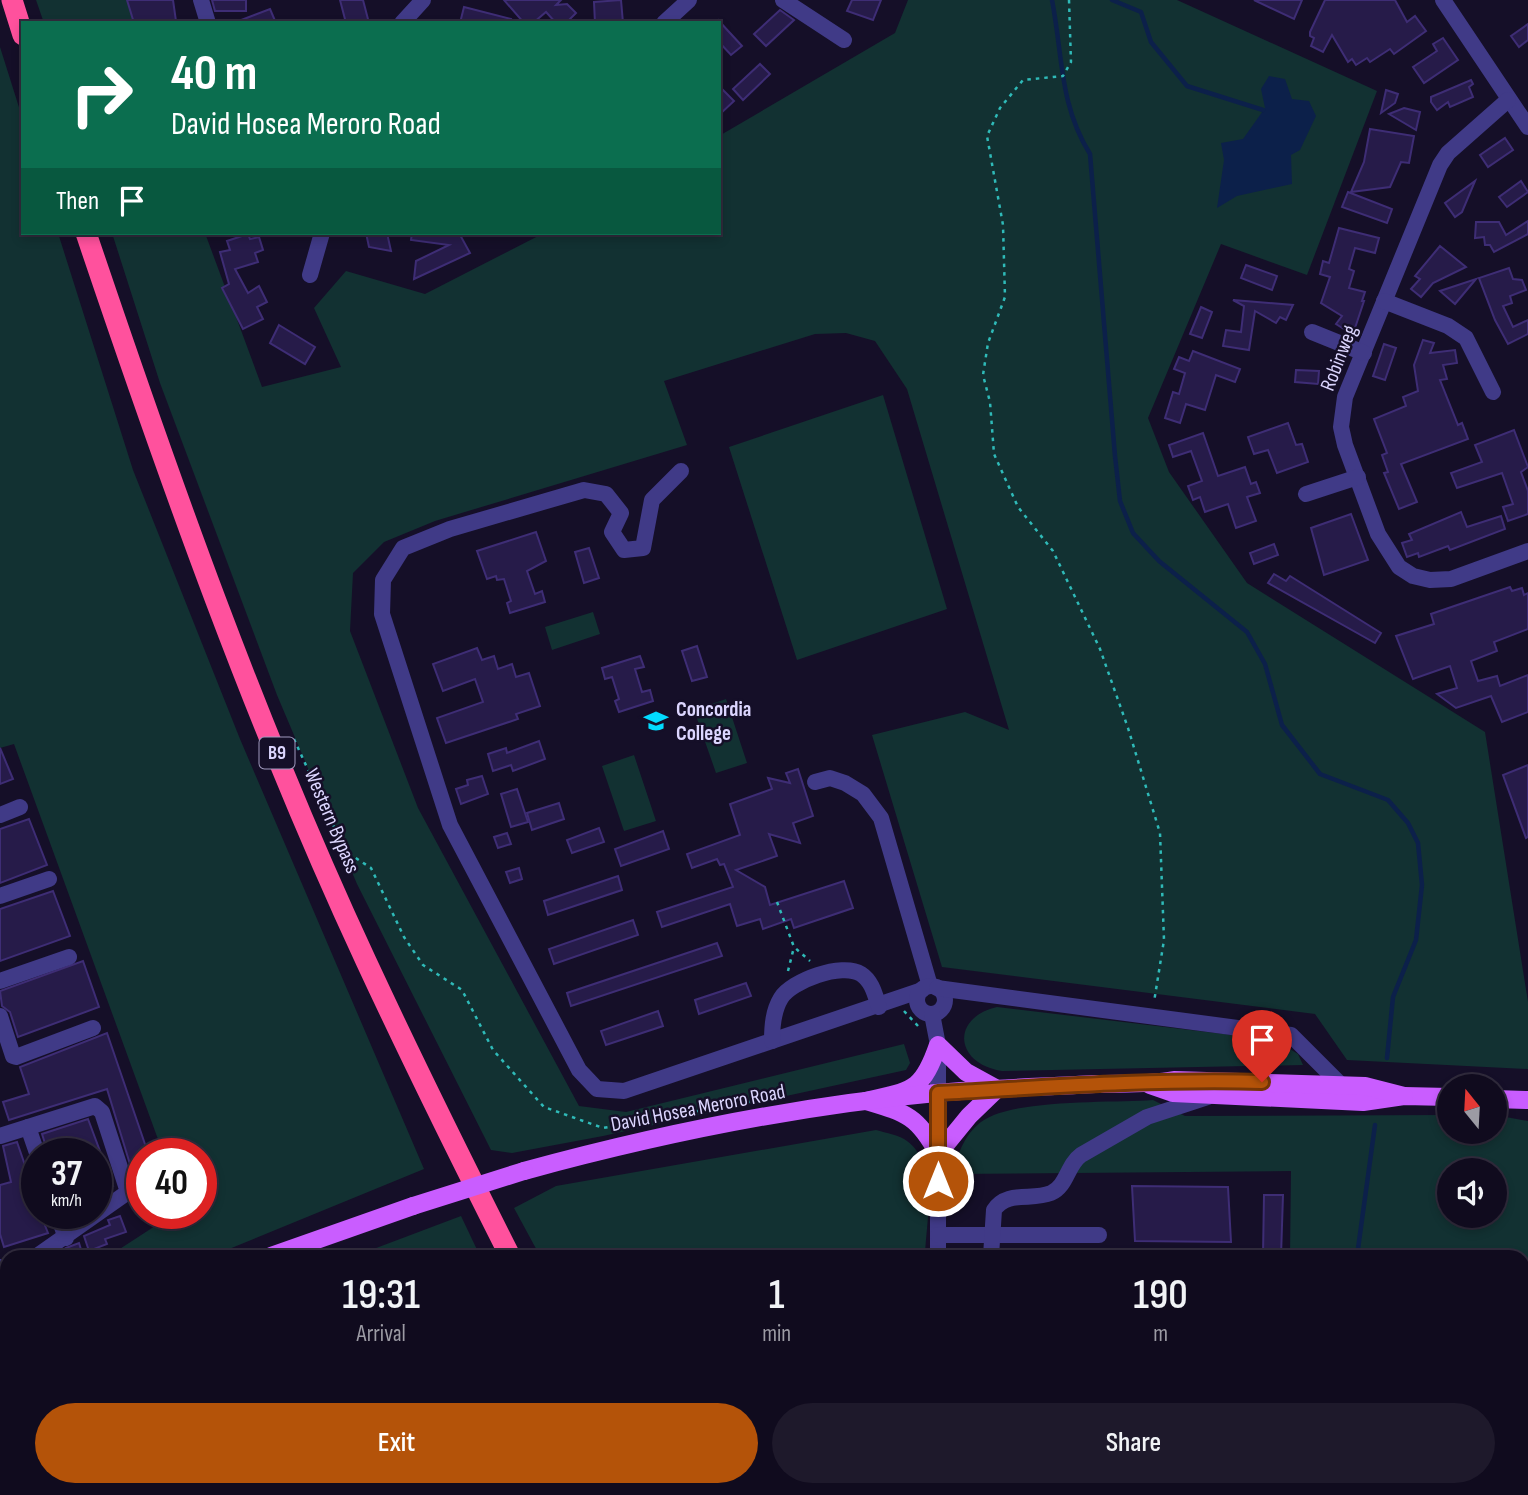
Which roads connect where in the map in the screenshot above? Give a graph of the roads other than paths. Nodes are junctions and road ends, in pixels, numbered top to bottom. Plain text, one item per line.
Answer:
1 (12, 0) edge
2 (201, 0) edge
3 (423, 0) edge
4 (689, 0) edge
5 (783, 0) edge
6 (1443, 0) edge
7 (207, 21) edge
8 (404, 21) edge
9 (666, 21) edge
10 (21, 29) edge
11 (844, 40) dead end
12 (1508, 100) junction
13 (1528, 127) edge
14 (87, 235) edge
15 (321, 235) edge
16 (310, 275) dead end
17 (1384, 301) junction
18 (1312, 332) dead end
19 (1364, 353) junction
20 (1493, 392) dead end
21 (681, 471) dead end
22 (1358, 477) junction
23 (1306, 494) dead end
24 (1528, 551) edge
25 (815, 782) dead end
26 (20, 807) dead end
27 (0, 815) edge
28 (49, 879) dead end
29 (0, 896) edge
30 (69, 957) dead end
31 (0, 981) edge
32 (929, 988) junction
33 (981, 994) junction
34 (886, 1004) junction
35 (931, 1011) junction
36 (0, 1016) edge
37 (93, 1028) dead end
38 (772, 1041) junction
39 (938, 1045) junction
40 (1150, 1085) junction
41 (1341, 1085) junction
42 (997, 1089) junction
43 (938, 1093) junction
44 (1220, 1094) junction
45 (1404, 1096) junction
46 (1437, 1097) edge
47 (1507, 1099) edge
48 (1528, 1100) edge
49 (866, 1101) junction
50 (27, 1127) junction
51 (0, 1136) edge
52 (31, 1138) edge
53 (938, 1154) junction
54 (63, 1229) edge
55 (938, 1235) junction
56 (1099, 1235) dead end
57 (991, 1236) junction
58 (66, 1238) junction
59 (47, 1250) edge
60 (288, 1250) edge
61 (507, 1250) edge
62 (938, 1250) edge
63 (991, 1250) edge

1 - 10 highway
2 - 7 street
3 - 8 street
4 - 9 street
5 - 11 street
6 - 12 street
12 - 13 street
12 - 17 street, Robinweg
14 - 61 highway, Western Bypass / B9
15 - 16 street
17 - 19 street, Robinweg
17 - 20 street
18 - 19 street
19 - 22 street, Robinweg
21 - 38 street
22 - 23 street
22 - 24 street, Robinweg
25 - 32 street
26 - 27 street
28 - 29 street
30 - 31 street
32 - 33 street
32 - 34 street
32 - 35 street
32 - 35 street
33 - 35 street
33 - 41 street
34 - 35 street
34 - 38 street
34 - 38 street
35 - 39 street
36 - 37 street
39 - 42 main road
39 - 43 street
39 - 49 main road
40 - 41 main road, David Hosea Meroro Road
40 - 42 main road, David Hosea Meroro Road
40 - 44 main road, David Hosea Meroro Road
41 - 45 main road, David Hosea Meroro Road
42 - 43 main road, David Hosea Meroro Road
42 - 53 main road
43 - 49 main road, David Hosea Meroro Road
43 - 53 street
44 - 45 main road, David Hosea Meroro Road
44 - 57 street
45 - 46 main road, David Hosea Meroro Road
47 - 48 main road
49 - 53 main road
49 - 60 main road, David Hosea Meroro Road, bridge
50 - 51 street
50 - 52 street
50 - 58 street
53 - 55 street
54 - 58 street
55 - 57 street
55 - 62 street
56 - 57 street
57 - 63 street
58 - 59 street

